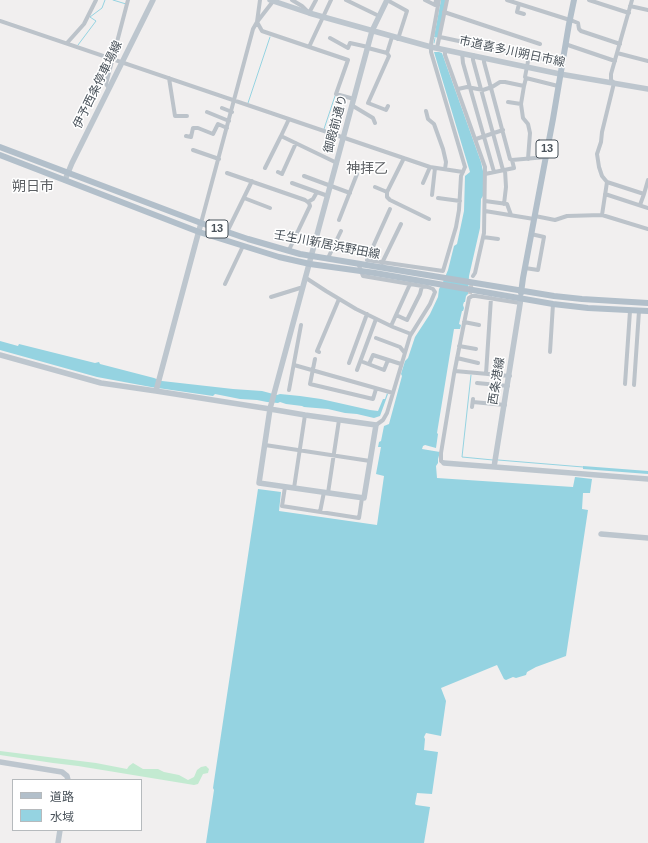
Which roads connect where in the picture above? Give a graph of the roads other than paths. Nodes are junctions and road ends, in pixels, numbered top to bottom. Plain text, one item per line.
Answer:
1 (96, 0) edge
2 (128, 0) edge
3 (153, 0) edge
4 (260, 0) edge
5 (273, 0) edge
6 (292, 0) edge
7 (316, 0) edge
8 (330, 0) edge
9 (346, 0) edge
10 (387, 0) edge
11 (425, 0) edge
12 (436, 0) edge
13 (439, 0) edge
14 (447, 0) edge
15 (507, 0) edge
16 (574, 0) edge
17 (589, 0) edge
18 (632, 0) edge
19 (513, 1) edge
20 (519, 4) junction
21 (630, 6) junction
22 (648, 10) edge
23 (444, 12) junction
24 (309, 13) junction
25 (629, 13) junction
26 (524, 14) dead end
27 (379, 16) junction
28 (322, 17) junction
29 (570, 19) junction
30 (0, 21) edge
31 (257, 22) junction
32 (372, 31) junction
33 (330, 38) dead end
34 (395, 38) junction
35 (440, 38) junction
36 (67, 43) junction
37 (540, 44) dead end
38 (565, 44) junction
39 (620, 44) junction
40 (309, 47) junction
41 (431, 47) junction
42 (368, 48) junction
43 (438, 48) junction
44 (445, 50) junction
45 (387, 53) junction
46 (462, 53) junction
47 (617, 53) junction
48 (473, 55) junction
49 (529, 56) junction
50 (484, 58) junction
51 (112, 59) junction
52 (615, 61) junction
53 (648, 61) edge
54 (122, 62) junction
55 (562, 63) junction
56 (526, 66) junction
57 (560, 74) junction
58 (169, 78) junction
59 (526, 78) junction
60 (614, 84) junction
61 (524, 86) junction
62 (558, 86) junction
63 (470, 87) junction
64 (110, 88) junction
65 (491, 88) junction
66 (648, 89) edge
67 (458, 90) junction
68 (482, 90) junction
69 (354, 99) junction
70 (235, 101) junction
71 (508, 102) dead end
72 (521, 104) junction
73 (353, 106) junction
74 (388, 106) dead end
75 (222, 108) dead end
76 (426, 111) dead end
77 (207, 112) dead end
78 (232, 112) junction
79 (188, 116) dead end
80 (289, 119) junction
81 (229, 120) junction
82 (375, 123) dead end
83 (227, 128) junction
84 (503, 130) junction
85 (493, 132) junction
86 (186, 136) dead end
87 (281, 136) junction
88 (484, 136) junction
89 (344, 138) junction
90 (476, 139) junction
91 (296, 143) junction
92 (0, 147) edge
93 (193, 150) dead end
94 (0, 155) edge
95 (546, 157) junction
96 (219, 158) junction
97 (404, 158) junction
98 (528, 159) junction
99 (512, 160) junction
100 (337, 163) junction
101 (430, 167) junction
102 (264, 168) dead end
103 (435, 168) junction
104 (445, 169) junction
105 (504, 170) junction
106 (68, 172) junction
107 (278, 172) dead end
108 (463, 172) junction
109 (494, 172) junction
110 (227, 173) dead end
111 (357, 174) dead end
112 (485, 174) junction
113 (304, 176) dead end
114 (65, 180) junction
115 (648, 180) edge
116 (252, 181) junction
117 (607, 182) junction
118 (292, 183) dead end
119 (423, 183) dead end
120 (331, 185) junction
121 (375, 187) dead end
122 (317, 192) junction
123 (387, 192) junction
124 (350, 193) junction
125 (605, 194) junction
126 (644, 194) junction
127 (432, 195) dead end
128 (328, 196) junction
129 (244, 198) junction
130 (438, 198) dead end
131 (460, 201) junction
132 (308, 202) junction
133 (485, 202) junction
134 (504, 204) junction
135 (640, 205) junction
136 (270, 208) dead end
137 (648, 208) edge
138 (390, 209) dead end
139 (485, 211) junction
140 (511, 215) junction
141 (602, 215) junction
142 (534, 217) junction
143 (429, 218) dead end
144 (339, 220) dead end
145 (202, 223) junction
146 (401, 224) dead end
147 (648, 229) edge
148 (341, 231) dead end
149 (199, 232) junction
150 (227, 232) junction
151 (531, 234) junction
152 (483, 237) junction
153 (498, 239) dead end
154 (243, 246) junction
155 (289, 250) junction
156 (312, 255) junction
157 (328, 258) junction
158 (358, 263) junction
159 (382, 263) junction
160 (310, 264) junction
161 (376, 267) junction
162 (525, 268) junction
163 (362, 271) junction
164 (306, 278) junction
165 (471, 279) junction
166 (225, 284) dead end
167 (410, 284) junction
168 (422, 286) junction
169 (303, 288) junction
170 (522, 290) junction
171 (469, 294) junction
172 (271, 296) dead end
173 (491, 298) junction
174 (339, 299) junction
175 (520, 301) junction
176 (648, 303) edge
177 (553, 304) junction
178 (630, 310) junction
179 (639, 311) junction
180 (648, 311) edge
181 (367, 314) junction
182 (396, 315) junction
183 (376, 319) junction
184 (464, 322) junction
185 (301, 325) dead end
186 (391, 326) junction
187 (479, 326) dead end
188 (292, 328) junction
189 (300, 330) junction
190 (411, 334) junction
191 (376, 338) dead end
192 (459, 346) junction
193 (476, 349) dead end
194 (319, 352) dead end
195 (404, 352) junction
196 (550, 352) dead end
197 (0, 355) edge
198 (457, 358) junction
199 (315, 359) dead end
200 (388, 360) junction
201 (363, 362) dead end
202 (349, 363) dead end
203 (478, 363) dead end
204 (369, 364) junction
205 (401, 364) junction
206 (294, 365) junction
207 (357, 370) dead end
208 (312, 371) junction
209 (455, 371) junction
210 (486, 374) junction
211 (510, 376) junction
212 (477, 383) dead end
213 (625, 384) dead end
214 (634, 385) dead end
215 (508, 386) junction
216 (376, 389) junction
217 (156, 390) junction
218 (289, 390) dead end
219 (393, 393) junction
220 (473, 402) dead end
221 (505, 406) junction
222 (271, 407) junction
223 (305, 415) junction
224 (338, 420) junction
225 (376, 425) junction
226 (265, 445) junction
227 (300, 450) junction
228 (333, 455) junction
229 (370, 461) junction
230 (444, 463) joint
231 (494, 467) junction
232 (648, 479) edge
233 (285, 487) junction
234 (294, 488) junction
235 (326, 493) junction
236 (362, 498) junction
237 (320, 512) junction
238 (601, 534) dead end
239 (648, 538) edge
240 (0, 762) edge
241 (68, 779) edge
242 (60, 831) edge
243 (58, 843) edge

1 - 36 street
2 - 51 street
3 - 54 street, 伊予西条停車場線
4 - 31 street
5 - 24 street, 市道喜多川朔日市線
5 - 31 street
6 - 24 street
7 - 24 street
8 - 28 street
9 - 27 street
10 - 27 street, 御殿前通り
10 - 34 street
11 - 12 street
13 - 41 street
14 - 23 street
15 - 19 street
16 - 29 main road, 13
17 - 25 street
18 - 21 street
19 - 20 street
20 - 26 street
20 - 29 street
21 - 22 street
21 - 25 street
23 - 35 street
23 - 37 street
24 - 28 street, 市道喜多川朔日市線
25 - 39 street
27 - 32 street, 御殿前通り
28 - 32 street, 市道喜多川朔日市線
28 - 40 street
29 - 38 main road, 13
29 - 39 street
30 - 36 street
31 - 40 street
31 - 70 street
32 - 34 street, 市道喜多川朔日市線
32 - 42 street, 御殿前通り
33 - 42 street
34 - 41 street, 市道喜多川朔日市線
34 - 45 street
35 - 43 street
35 - 49 street
36 - 51 street
38 - 52 street
38 - 55 main road, 13
39 - 47 street
40 - 69 street
41 - 43 street, 市道喜多川朔日市線
41 - 108 street
42 - 45 street
42 - 69 street, 御殿前通り
43 - 44 street, 市道喜多川朔日市線
44 - 46 street, 市道喜多川朔日市線
44 - 67 street
45 - 74 street
46 - 48 street, 市道喜多川朔日市線
46 - 63 street
47 - 52 street
47 - 53 street
48 - 50 street, 市道喜多川朔日市線
48 - 68 street
49 - 55 street
49 - 56 street
50 - 56 street, 市道喜多川朔日市線
50 - 65 street
51 - 54 street
51 - 64 street
52 - 60 street
54 - 58 street
54 - 64 street, 伊予西条停車場線
55 - 57 main road, 13
56 - 57 street, 市道喜多川朔日市線
56 - 59 street
57 - 60 street, 市道喜多川朔日市線
57 - 62 main road, 13
58 - 70 street
58 - 79 street
59 - 61 street
59 - 62 street
60 - 66 street, 市道喜多川朔日市線
60 - 117 street
61 - 65 street
61 - 72 street
62 - 95 main road, 13
63 - 67 street
63 - 68 street
63 - 88 street
64 - 106 street, 伊予西条停車場線
65 - 68 street
65 - 84 street
67 - 90 street
68 - 85 street
69 - 73 street, 御殿前通り
70 - 78 street
70 - 80 street
71 - 72 street
72 - 98 street
73 - 82 street
73 - 89 street, 御殿前通り
75 - 78 street
76 - 104 street
77 - 81 street
78 - 81 street
80 - 87 street
80 - 89 street
81 - 83 street
83 - 86 street
83 - 96 street
84 - 85 street
84 - 99 street
85 - 88 street
85 - 105 street
87 - 91 street
87 - 102 street
88 - 90 street
88 - 109 street
89 - 97 street
89 - 100 street, 御殿前通り
90 - 112 street
91 - 100 street
91 - 107 street
92 - 106 main road, 壬生川新居浜野田線 / 13
93 - 96 street
94 - 114 main road, 壬生川新居浜野田線 / 13
95 - 98 street
95 - 142 main road, 13
96 - 145 street
97 - 101 street
97 - 123 street
98 - 99 street
99 - 105 street
100 - 120 street, 御殿前通り
101 - 103 street
101 - 119 street
103 - 104 street
103 - 127 street
104 - 108 street
105 - 109 street
105 - 134 street
106 - 114 street, 伊予西条停車場線
106 - 145 main road, 壬生川新居浜野田線 / 13
108 - 131 street
109 - 112 street
110 - 116 street
111 - 124 street
112 - 133 street
113 - 120 street
114 - 149 main road, 壬生川新居浜野田線 / 13
115 - 126 street
116 - 129 street
116 - 132 street
117 - 125 street
117 - 126 street
118 - 122 street
120 - 124 street
120 - 128 street, 御殿前通り
121 - 123 street
122 - 128 street
122 - 132 street
123 - 143 street
124 - 144 street
125 - 135 street
125 - 141 street
126 - 135 street
128 - 156 street, 御殿前通り
129 - 136 street
129 - 150 street
130 - 131 street
131 - 159 street
132 - 155 street
133 - 134 street
133 - 139 street
134 - 140 street
135 - 137 street
138 - 161 street
139 - 140 street
139 - 152 street
140 - 142 street
141 - 142 street
141 - 147 street
142 - 151 main road, 13
145 - 149 street
145 - 150 main road, 壬生川新居浜野田線 / 13
146 - 159 street
148 - 157 street
149 - 154 main road, 壬生川新居浜野田線 / 13
149 - 217 street
150 - 155 main road, 壬生川新居浜野田線 / 13
151 - 162 main road, 13
151 - 162 street
152 - 153 street
152 - 165 street
154 - 160 main road, 壬生川新居浜野田線 / 13
154 - 166 street
155 - 156 main road, 壬生川新居浜野田線 / 13
156 - 157 main road, 壬生川新居浜野田線 / 13
156 - 160 street, 御殿前通り
157 - 158 main road, 壬生川新居浜野田線 / 13
158 - 161 main road, 壬生川新居浜野田線 / 13
158 - 163 street
159 - 161 street
160 - 163 main road, 壬生川新居浜野田線 / 13
160 - 164 street, 御殿前通り
161 - 163 main road, 壬生川新居浜野田線 / 13
161 - 165 main road, 壬生川新居浜野田線 / 13
161 - 171 main road, 壬生川新居浜野田線 / 13
162 - 170 main road, 13
163 - 167 street
164 - 169 street, 御殿前通り
164 - 174 street
165 - 170 main road, 壬生川新居浜野田線 / 13
167 - 168 street
167 - 182 street
168 - 182 street
168 - 190 street
169 - 172 street
169 - 188 street, 御殿前通り
170 - 175 main road, 13
170 - 176 main road, 壬生川新居浜野田線 / 13
171 - 173 street
171 - 175 main road, 壬生川新居浜野田線 / 13
171 - 184 street
173 - 175 street
173 - 210 street
174 - 181 street
174 - 194 street
175 - 177 main road, 壬生川新居浜野田線 / 13
175 - 211 street, 西条港線
177 - 178 main road, 壬生川新居浜野田線 / 13
177 - 196 street
178 - 179 main road, 壬生川新居浜野田線 / 13
178 - 213 street
179 - 180 main road, 壬生川新居浜野田線 / 13
179 - 214 street
181 - 183 street
181 - 202 street
182 - 186 street
183 - 186 street
183 - 207 street
184 - 187 street
184 - 192 street
185 - 189 street
186 - 190 street
188 - 189 street
188 - 222 street, 御殿前通り
189 - 206 street
190 - 195 street
191 - 195 street
192 - 193 street
192 - 198 street
195 - 205 street
197 - 217 street
198 - 203 street
198 - 209 street
199 - 208 street
200 - 204 street
200 - 204 street
200 - 205 street
201 - 204 street
205 - 219 street
206 - 208 street
206 - 218 street
208 - 216 street
208 - 216 street
209 - 210 street
209 - 230 street
210 - 211 street
211 - 215 street, 西条港線
212 - 215 street
215 - 221 street, 西条港線
216 - 219 street
217 - 222 street
219 - 225 street
220 - 221 street
221 - 231 street, 西条港線
222 - 223 street
222 - 226 street, 御殿前通り
223 - 224 street
223 - 227 street
224 - 225 street
224 - 228 street
225 - 229 street
226 - 227 street
226 - 233 street, 御殿前通り
227 - 228 street
227 - 234 street
228 - 229 street
228 - 235 street
229 - 236 street
230 - 231 street
231 - 232 street
233 - 234 street
233 - 237 street
234 - 235 street
235 - 236 street
235 - 237 street
236 - 237 street
238 - 239 street
240 - 241 street
242 - 243 street

